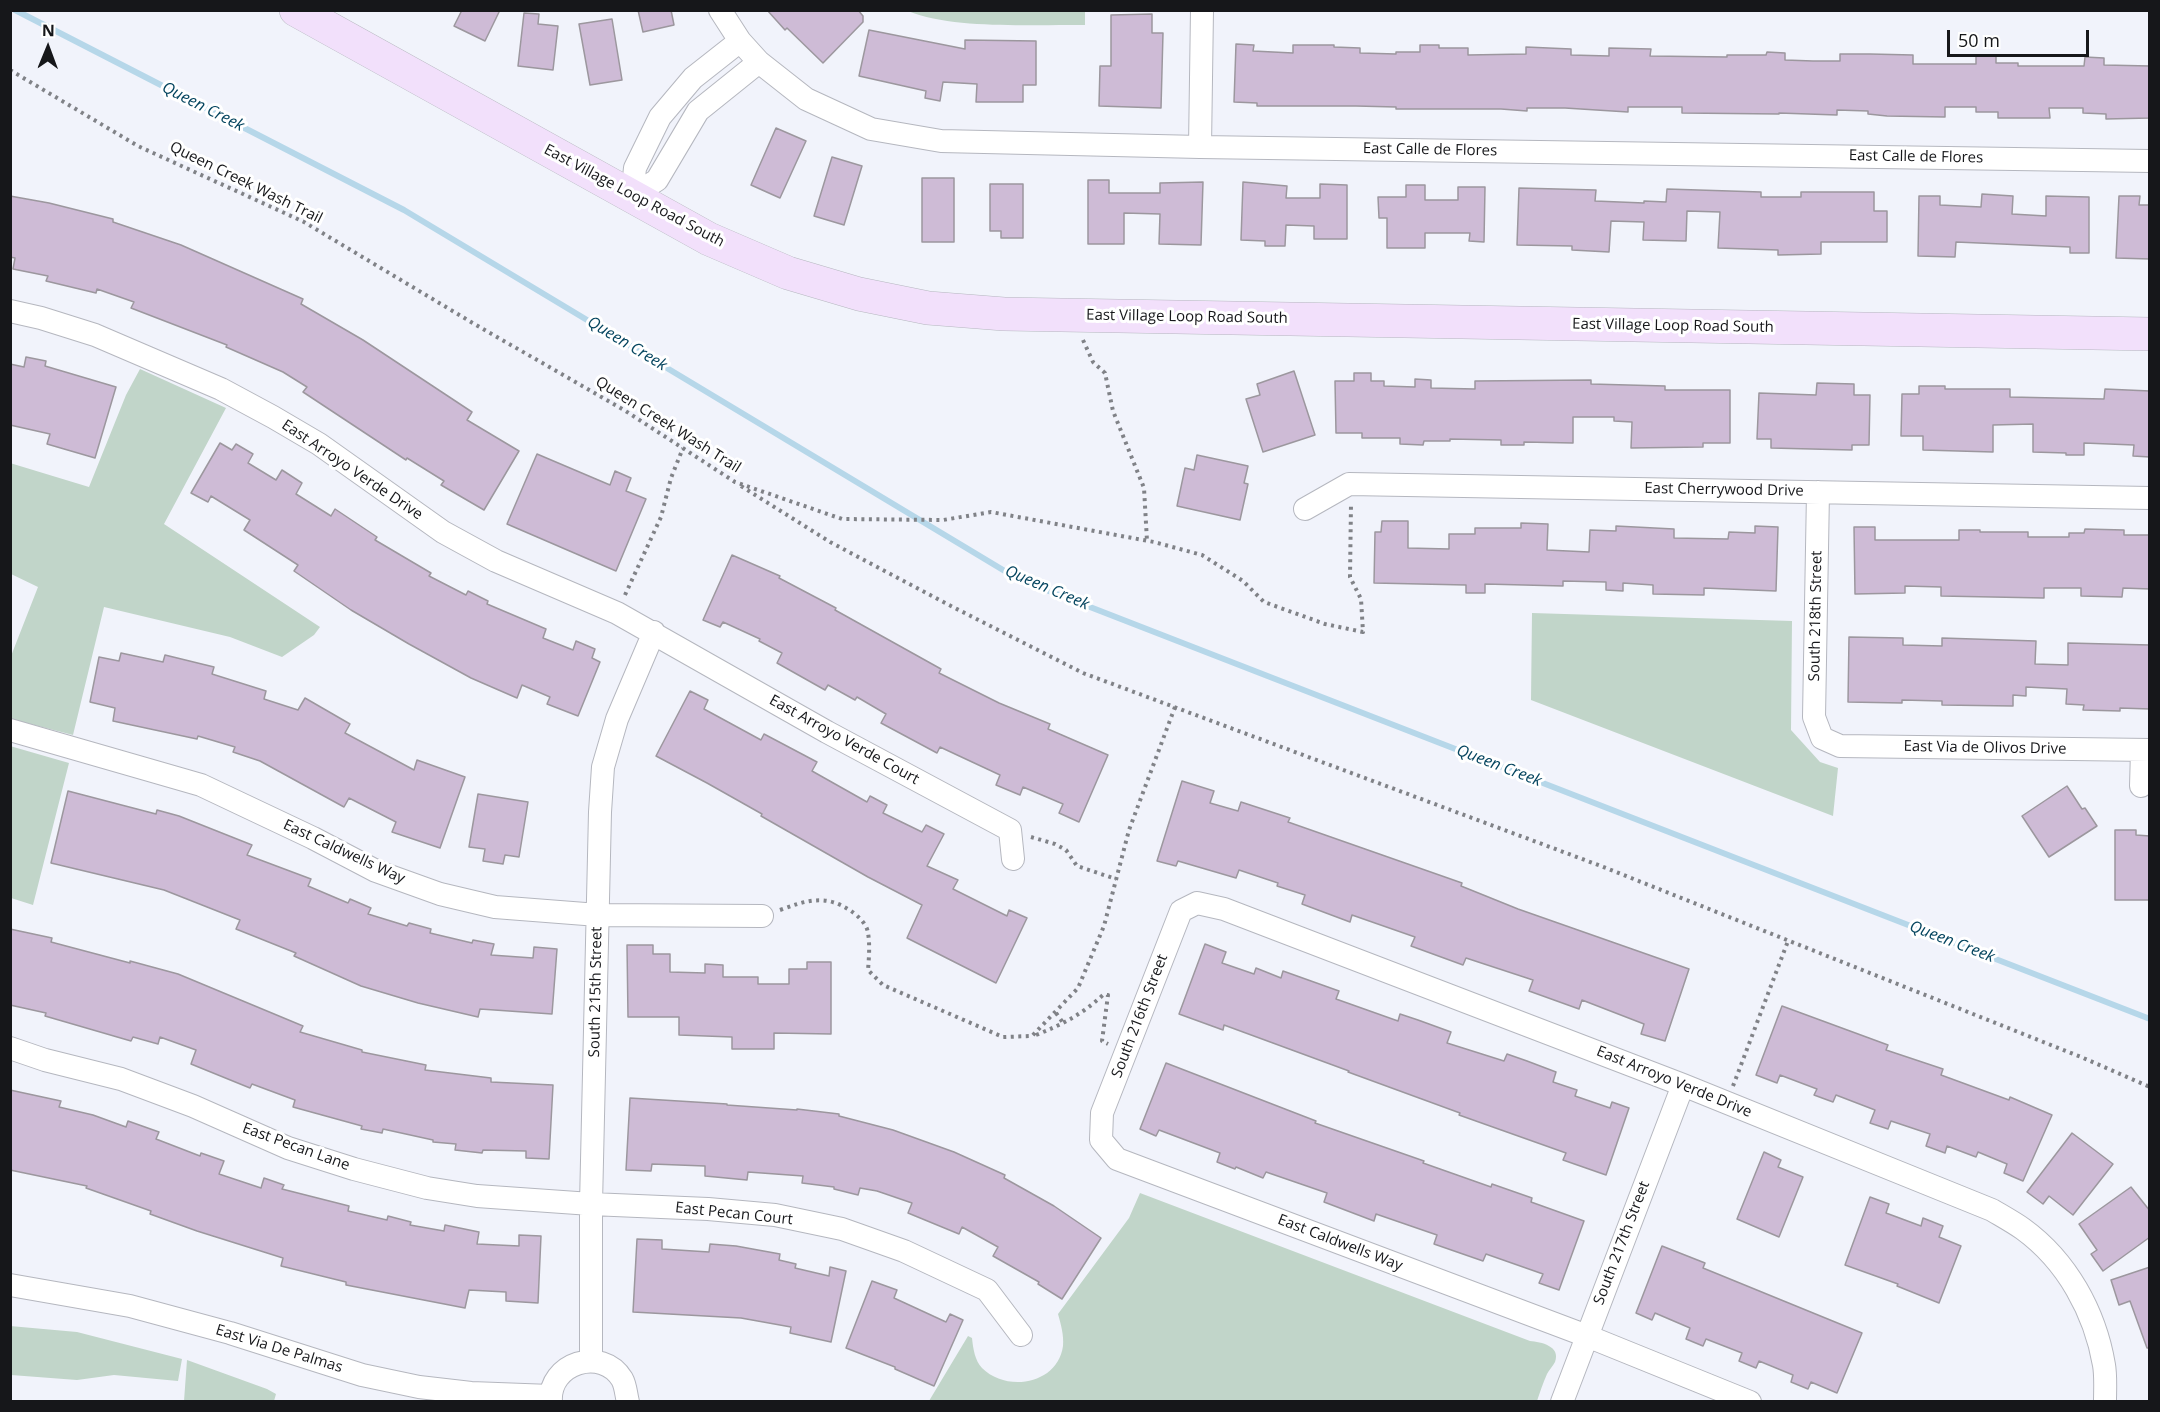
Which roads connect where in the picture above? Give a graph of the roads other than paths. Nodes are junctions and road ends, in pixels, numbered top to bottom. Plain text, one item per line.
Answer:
1 (296, 10) edge
2 (720, 10) edge
3 (1202, 10) edge
4 (740, 41) junction
5 (759, 62) junction
6 (1200, 147) junction
7 (2150, 161) edge
8 (632, 196) junction
9 (10, 311) edge
10 (2150, 334) edge
11 (1818, 492) junction
12 (2150, 498) edge
13 (1305, 509) dead end
14 (654, 632) junction
15 (10, 730) edge
16 (1822, 738) joint
17 (2146, 750) edge
18 (2141, 786) dead end
19 (1013, 859) dead end
20 (1197, 903) joint
21 (598, 915) junction
22 (762, 916) road end
23 (10, 1048) edge
24 (1683, 1085) junction
25 (1101, 1140) joint
26 (591, 1204) junction
27 (10, 1285) edge
28 (1021, 1335) dead end
29 (1587, 1336) junction
30 (591, 1361) junction
31 (551, 1399) edge
32 (628, 1401) edge
33 (1562, 1401) edge
34 (1750, 1401) edge
35 (2105, 1401) edge

1 - 8 street, East Village Loop Road South
2 - 4 street
3 - 6 street
4 - 5 street, East Calle de Flores
4 - 8 street
5 - 6 street, East Calle de Flores
5 - 8 street
6 - 7 street, East Calle de Flores
8 - 10 street, East Village Loop Road South
9 - 14 street, East Arroyo Verde Drive
11 - 12 street, East Cherrywood Drive
11 - 13 street, East Cherrywood Drive
11 - 16 street, South 218th Street
14 - 19 street, East Arroyo Verde Court
14 - 21 street, South 215th Street
15 - 21 street, East Caldwells Way
16 - 17 street, East Via de Olivos Drive
17 - 18 street
20 - 24 street, East Arroyo Verde Drive
20 - 25 street, South 216th Street
21 - 22 street, East Caldwells Way
21 - 26 street, South 215th Street
23 - 26 street, East Pecan Lane
24 - 29 street, South 217th Street
24 - 35 street, East Arroyo Verde Drive
25 - 29 street, East Caldwells Way
26 - 28 street, East Pecan Court
26 - 30 street, South 215th Street
27 - 31 street, East Via De Palmas
29 - 33 street, South 217th Street
29 - 34 street, East Caldwells Way
30 - 31 street, East Via De Palmas
30 - 32 street

